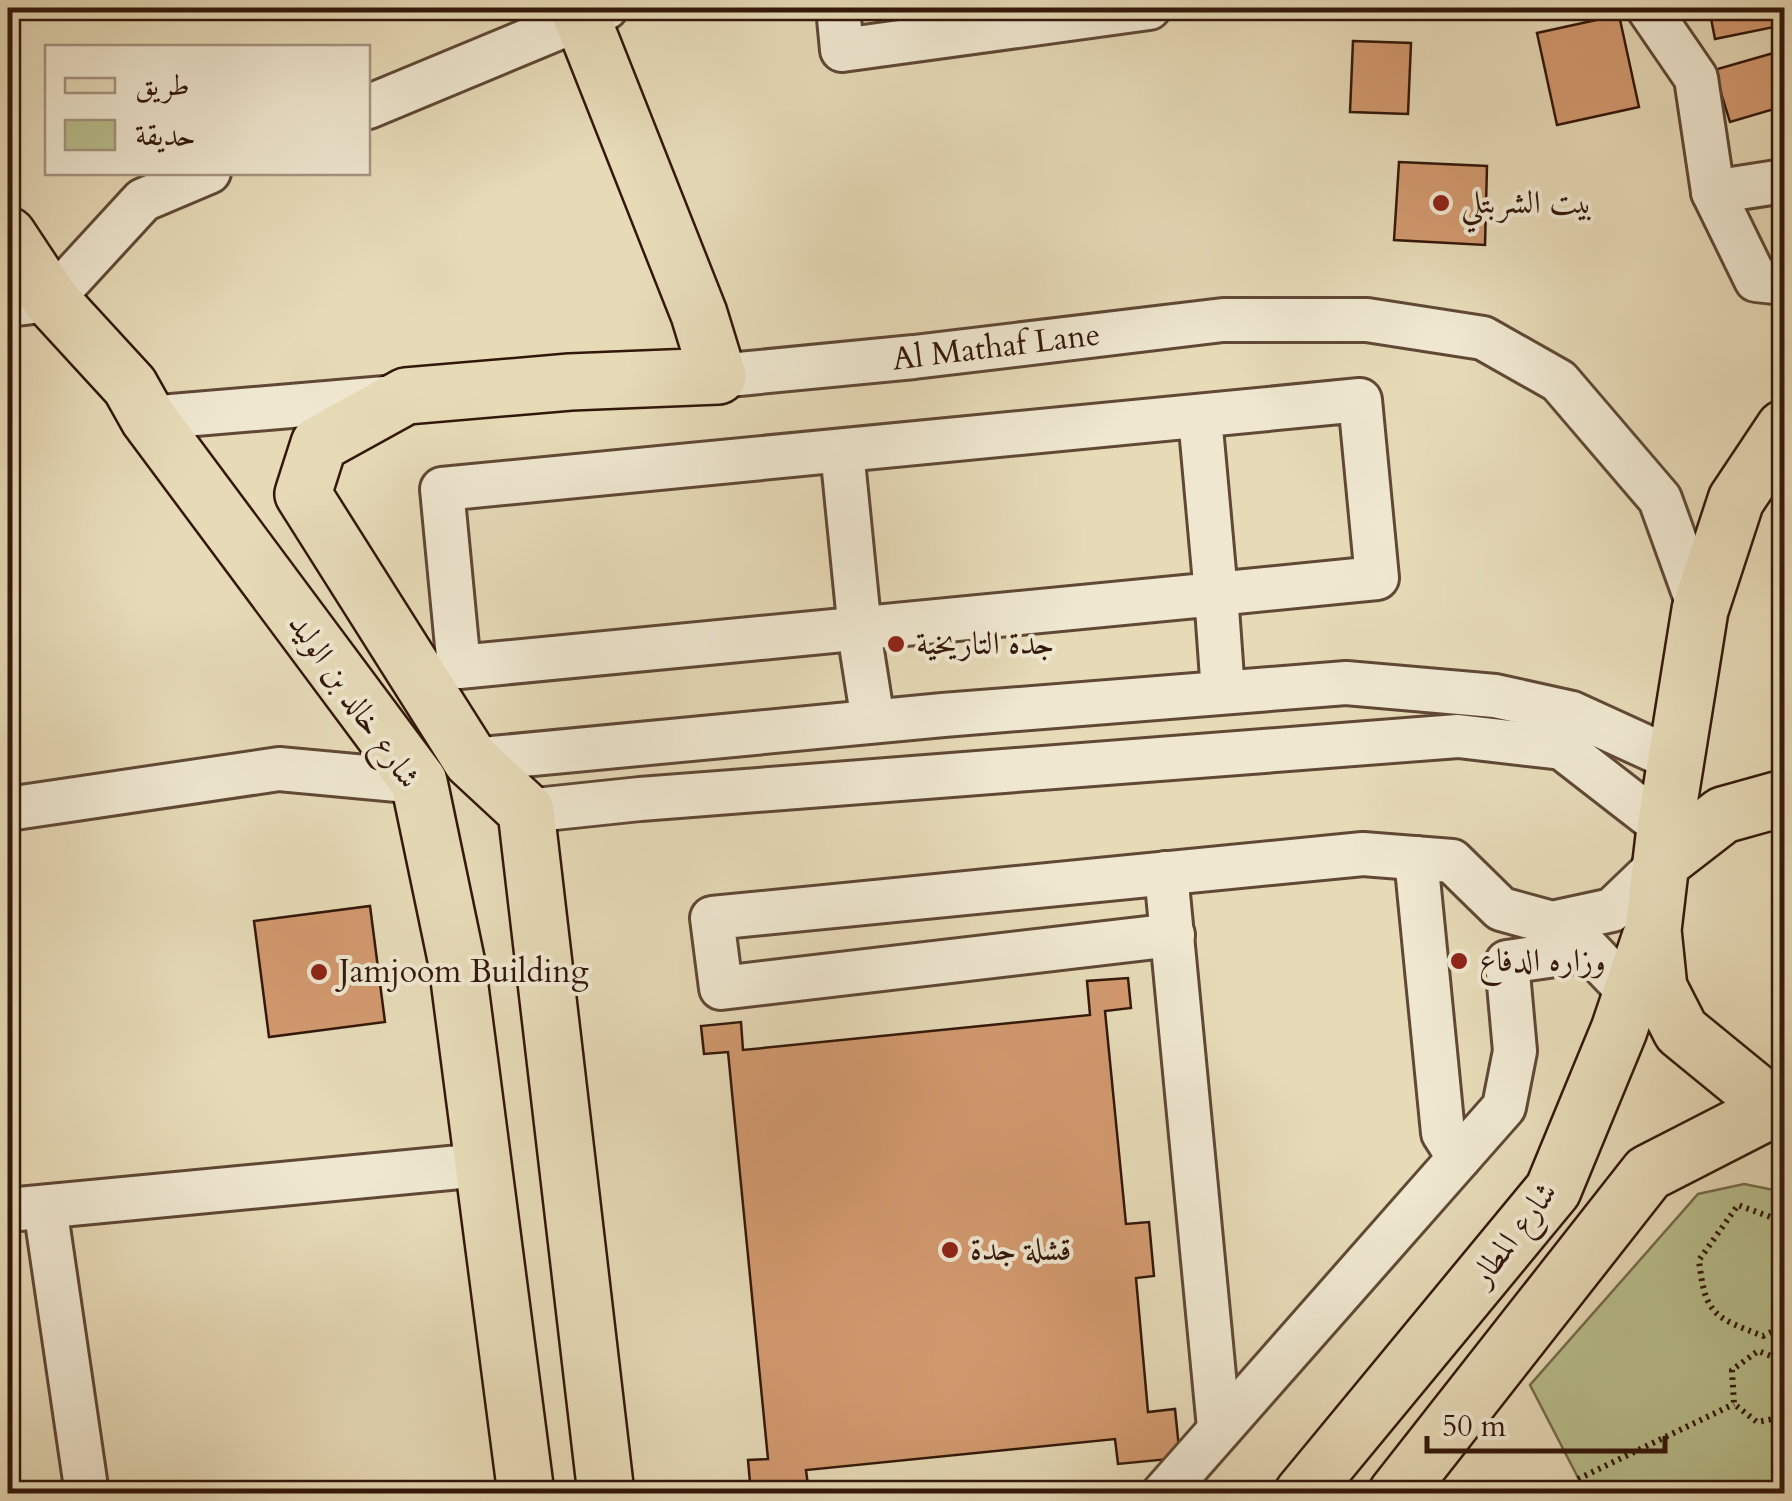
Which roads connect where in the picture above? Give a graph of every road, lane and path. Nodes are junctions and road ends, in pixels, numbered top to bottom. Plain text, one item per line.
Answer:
1 (838, 8) edge
2 (1149, 8) edge
3 (1648, 8) edge
4 (590, 11) edge
5 (1024, 16) edge
6 (370, 106) edge
7 (202, 175) edge
8 (1784, 181) edge
9 (1713, 192) junction
10 (8, 235) edge
11 (1784, 284) edge
12 (30, 303) edge
13 (718, 376) junction
14 (406, 396) junction
15 (1200, 417) junction
16 (148, 418) junction
17 (1784, 428) edge
18 (842, 451) junction
19 (1216, 594) junction
20 (1700, 610) junction
21 (860, 628) junction
22 (1224, 692) junction
23 (873, 721) junction
24 (471, 760) junction
25 (1676, 760) junction
26 (419, 782) junction
27 (1784, 798) edge
28 (8, 809) edge
29 (526, 812) junction
30 (1663, 845) junction
31 (1416, 858) junction
32 (1166, 874) junction
33 (1502, 908) junction
34 (1652, 930) junction
35 (1174, 935) junction
36 (1507, 962) junction
37 (1630, 994) junction
38 (1780, 1109) edge
39 (1459, 1158) junction
40 (482, 1165) junction
41 (26, 1209) edge
42 (1784, 1222) edge
43 (1784, 1326) edge
44 (1763, 1336) junction
45 (1758, 1352) junction
46 (1784, 1361) edge
47 (1734, 1404) junction
48 (1784, 1417) edge
49 (1219, 1428) junction
50 (1578, 1479) dead end
51 (1397, 1493) edge
52 (87, 1494) edge
53 (526, 1494) edge
54 (606, 1494) edge
55 (1163, 1494) edge
56 (1302, 1494) edge

1 - 5 street
2 - 5 street
3 - 9 street
4 - 6 street
4 - 13 main road
7 - 12 street
8 - 9 street
9 - 11 street
10 - 12 main road, شارع خالد بن الوليد
12 - 16 main road, شارع خالد بن الوليد
13 - 14 main road, Al Mathaf Lane
13 - 20 street, Al Mathaf Lane
14 - 16 street, Al Mathaf Lane
14 - 24 main road, شارع خالد بن الوليد
15 - 18 street
15 - 19 street
15 - 19 street
16 - 26 main road, شارع خالد بن الوليد
17 - 20 main road
18 - 21 street
18 - 21 street
19 - 21 street
19 - 22 street
20 - 25 main road
21 - 23 street
22 - 23 street
22 - 25 street
23 - 24 street
24 - 29 main road, شارع خالد بن الوليد
25 - 30 main road
26 - 28 street
26 - 40 main road, شارع خالد بن الوليد
27 - 30 main road
29 - 30 street
29 - 54 main road
30 - 33 street
30 - 34 main road
31 - 32 street
31 - 33 street
31 - 39 street
32 - 35 street
32 - 35 street
33 - 36 street
34 - 37 main road, شارع المطار
34 - 38 main road
35 - 49 street
36 - 37 street
36 - 39 street
37 - 56 main road, شارع المطار
38 - 51 main road, شارع المطار
39 - 49 street
40 - 41 street
40 - 53 main road, شارع خالد بن الوليد
41 - 52 street
42 - 44 path
43 - 44 path
44 - 45 path
45 - 46 path
45 - 47 path
47 - 48 path
47 - 50 path
49 - 55 street

